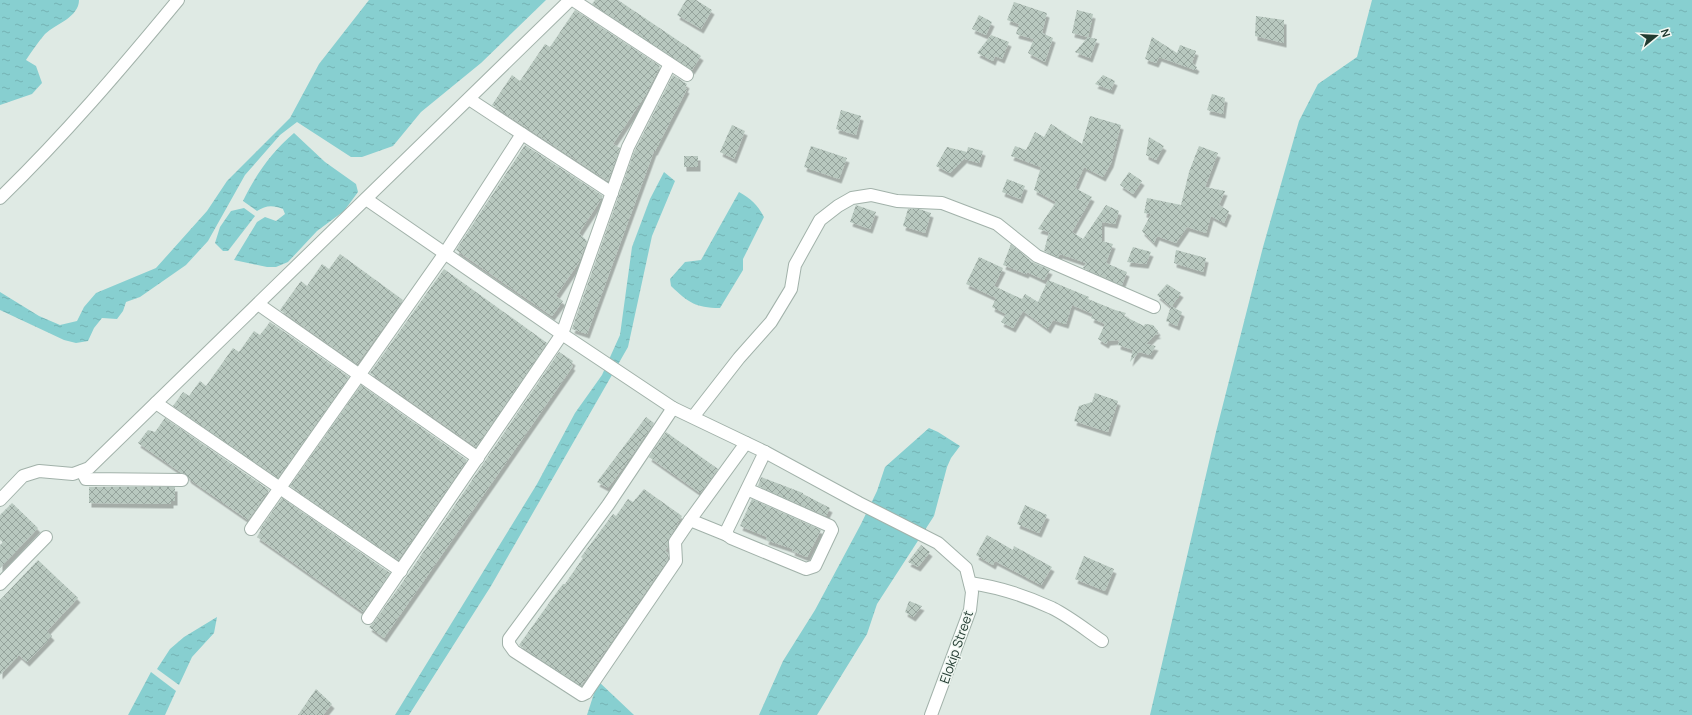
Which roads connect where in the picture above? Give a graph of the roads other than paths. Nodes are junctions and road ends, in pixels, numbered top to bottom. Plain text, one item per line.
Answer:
1 (178, 0) edge
2 (572, 0) edge
3 (670, 64) junction
4 (687, 75) dead end
5 (469, 99) junction
6 (522, 134) junction
7 (612, 193) junction
8 (0, 198) edge
9 (366, 198) junction
10 (445, 253) junction
11 (258, 304) junction
12 (1154, 307) dead end
13 (562, 334) junction
14 (359, 375) junction
15 (156, 403) junction
16 (673, 408) junction
17 (692, 417) junction
18 (746, 443) junction
19 (765, 452) junction
20 (478, 458) junction
21 (82, 470) junction
22 (182, 480) dead end
23 (280, 488) junction
24 (747, 490) junction
25 (0, 500) edge
26 (690, 520) junction
27 (251, 529) dead end
28 (727, 535) junction
29 (46, 537) dead end
30 (401, 571) junction
31 (970, 583) junction
32 (0, 584) edge
33 (368, 618) dead end
34 (1102, 641) dead end
35 (931, 715) edge

1 - 8 street
2 - 3 street
2 - 5 street
3 - 4 street
3 - 7 street
5 - 6 street
5 - 9 street
6 - 7 street
6 - 10 street
7 - 13 street
9 - 10 street, Elokip Street
9 - 11 street
10 - 13 street, Elokip Street
10 - 14 street
11 - 14 street
11 - 15 street
12 - 17 street
13 - 16 street, Elokip Street
13 - 20 street
14 - 20 street
14 - 23 street
15 - 21 street
15 - 23 street
16 - 17 street, Elokip Street
16 - 26 street
17 - 18 street, Elokip Street
18 - 19 street, Elokip Street
18 - 26 street
19 - 24 street
19 - 31 street, Elokip Street
20 - 30 street
21 - 22 street
21 - 25 street
23 - 27 street
23 - 30 street
24 - 28 street
24 - 28 street
26 - 28 street
29 - 32 street
30 - 33 street
31 - 34 street
31 - 35 street, Elokip Street

